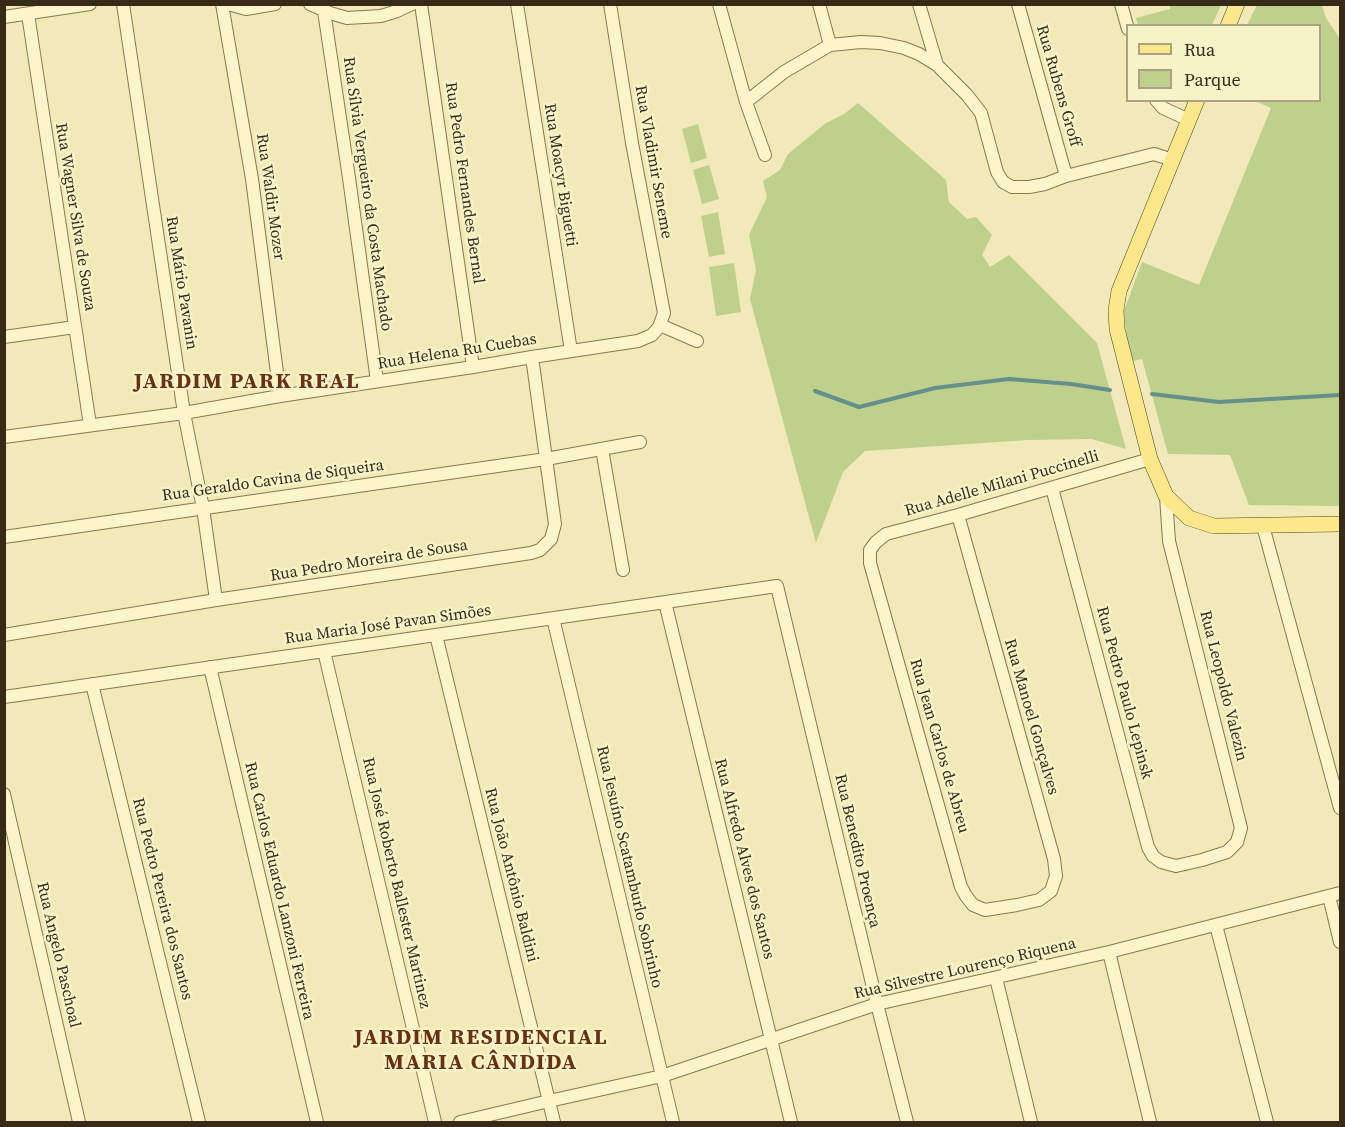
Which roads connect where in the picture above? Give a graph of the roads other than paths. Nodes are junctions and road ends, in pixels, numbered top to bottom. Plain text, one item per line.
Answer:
1 (90, 4) edge
2 (123, 4) edge
3 (222, 4) edge
4 (228, 4) edge
5 (275, 4) edge
6 (310, 4) edge
7 (412, 4) edge
8 (421, 4) edge
9 (517, 4) edge
10 (610, 4) edge
11 (719, 4) edge
12 (819, 4) edge
13 (920, 4) edge
14 (1018, 4) edge
15 (1120, 4) edge
16 (1237, 4) edge
17 (324, 11) junction
18 (28, 14) junction
19 (4, 17) edge
20 (1126, 24) edge
21 (1229, 24) edge
22 (830, 45) junction
23 (937, 65) junction
24 (746, 102) junction
25 (1196, 102) edge
26 (1159, 104) edge
27 (1189, 120) junction
28 (765, 155) dead end
29 (1173, 160) junction
30 (1066, 176) junction
31 (660, 325) junction
32 (75, 327) junction
33 (4, 337) edge
34 (697, 341) dead end
35 (571, 351) junction
36 (531, 357) junction
37 (474, 367) junction
38 (377, 381) junction
39 (280, 396) junction
40 (184, 413) junction
41 (90, 424) junction
42 (4, 437) edge
43 (639, 442) dead end
44 (602, 449) junction
45 (546, 459) junction
46 (1150, 459) junction
47 (1052, 488) junction
48 (1166, 496) junction
49 (203, 508) junction
50 (958, 515) junction
51 (1341, 524) edge
52 (1263, 526) junction
53 (4, 537) edge
54 (870, 550) joint
55 (623, 570) dead end
56 (777, 586) joint
57 (216, 600) junction
58 (665, 602) junction
59 (553, 618) junction
60 (4, 635) edge
61 (436, 635) junction
62 (324, 651) junction
63 (210, 667) junction
64 (92, 684) junction
65 (4, 698) edge
66 (4, 794) edge
67 (1341, 808) edge
68 (1202, 860) joint
69 (1335, 895) edge
70 (1017, 905) joint
71 (1215, 925) junction
72 (1341, 942) edge
73 (1109, 952) junction
74 (996, 978) junction
75 (877, 1004) junction
76 (771, 1040) junction
77 (662, 1076) junction
78 (549, 1101) junction
79 (80, 1122) edge
80 (200, 1122) edge
81 (317, 1122) edge
82 (435, 1122) edge
83 (460, 1122) edge
84 (554, 1122) edge
85 (674, 1122) edge
86 (791, 1122) edge
87 (907, 1122) edge
88 (1031, 1122) edge
89 (1150, 1122) edge
90 (1267, 1122) edge

1 - 18 street
2 - 40 street, Rua Mário Pavanin
3 - 39 street, Rua Waldir Mozer
4 - 5 street
6 - 17 street
7 - 17 street
8 - 37 street, Rua Pedro Fernandes Bernal
9 - 35 street, Rua Moacyr Biguetti
10 - 31 street, Rua Vladimir Seneme
11 - 24 street
12 - 22 street
13 - 23 street
14 - 30 street, Rua Rubens Groff
15 - 20 street
16 - 21 main road
17 - 38 street, Rua Sílvia Vergueiro da Costa Machado
18 - 19 street
18 - 32 street, Rua Wagner Silva de Souza
22 - 23 street
22 - 24 street
23 - 30 street
24 - 28 street
25 - 27 main road
26 - 27 street
27 - 29 main road
29 - 30 street
29 - 46 main road
31 - 34 street
31 - 35 street, Rua Helena Ru Cuebas
32 - 33 street
32 - 41 street, Rua Wagner Silva de Souza
35 - 36 street, Rua Helena Ru Cuebas
36 - 37 street, Rua Helena Ru Cuebas
36 - 45 street, Rua Pedro Moreira de Sousa
37 - 38 street, Rua Helena Ru Cuebas
38 - 39 street, Rua Helena Ru Cuebas
39 - 40 street, Rua Helena Ru Cuebas
40 - 41 street, Rua Helena Ru Cuebas
40 - 49 street, Rua Mário Pavanin
41 - 42 street, Rua Helena Ru Cuebas
43 - 44 street, Rua Geraldo Cavina de Siqueira
44 - 45 street, Rua Geraldo Cavina de Siqueira
44 - 55 street
45 - 49 street, Rua Geraldo Cavina de Siqueira
45 - 57 street, Rua Pedro Moreira de Sousa
46 - 47 street, Rua Adelle Milani Puccinelli
46 - 48 main road
47 - 50 street, Rua Adelle Milani Puccinelli
47 - 68 street, Rua Pedro Paulo Lepinsk
48 - 52 main road
48 - 68 street, Rua Leopoldo Valezin
49 - 53 street, Rua Geraldo Cavina de Siqueira
49 - 57 street, Rua Mário Pavanin
50 - 54 street, Rua Adelle Milani Puccinelli
50 - 70 street, Rua Manoel Gonçalves
51 - 52 main road
52 - 67 street
54 - 70 street, Rua Jean Carlos de Abreu
56 - 58 street, Rua Maria José Pavan Simões
56 - 75 street, Rua Benedito Proença
57 - 60 street, Rua Pedro Moreira de Sousa
58 - 59 street, Rua Maria José Pavan Simões
58 - 76 street, Rua Alfredo Alves dos Santos
59 - 61 street, Rua Maria José Pavan Simões
59 - 77 street, Rua Jesuíno Scatamburlo Sobrinho
61 - 62 street, Rua Maria José Pavan Simões
61 - 78 street, Rua João Antônio Baldini
62 - 63 street, Rua Maria José Pavan Simões
62 - 82 street, Rua José Roberto Ballester Martinez
63 - 64 street, Rua Maria José Pavan Simões
63 - 81 street, Rua Carlos Eduardo Lanzoni Ferreira
64 - 65 street, Rua Maria José Pavan Simões
64 - 80 street, Rua Pedro Pereira dos Santos
66 - 79 street, Rua Angelo Paschoal
69 - 71 street, Rua Silvestre Lourenço Riquena
69 - 72 street
71 - 73 street, Rua Silvestre Lourenço Riquena
71 - 90 street
73 - 74 street, Rua Silvestre Lourenço Riquena
73 - 89 street
74 - 75 street, Rua Silvestre Lourenço Riquena
74 - 88 street
75 - 76 street, Rua Silvestre Lourenço Riquena
75 - 87 street, Rua Benedito Proença
76 - 77 street, Rua Silvestre Lourenço Riquena
76 - 86 street, Rua Alfredo Alves dos Santos
77 - 78 street, Rua Silvestre Lourenço Riquena
77 - 85 street, Rua Jesuíno Scatamburlo Sobrinho
78 - 83 street, Rua Silvestre Lourenço Riquena
78 - 84 street, Rua João Antônio Baldini

